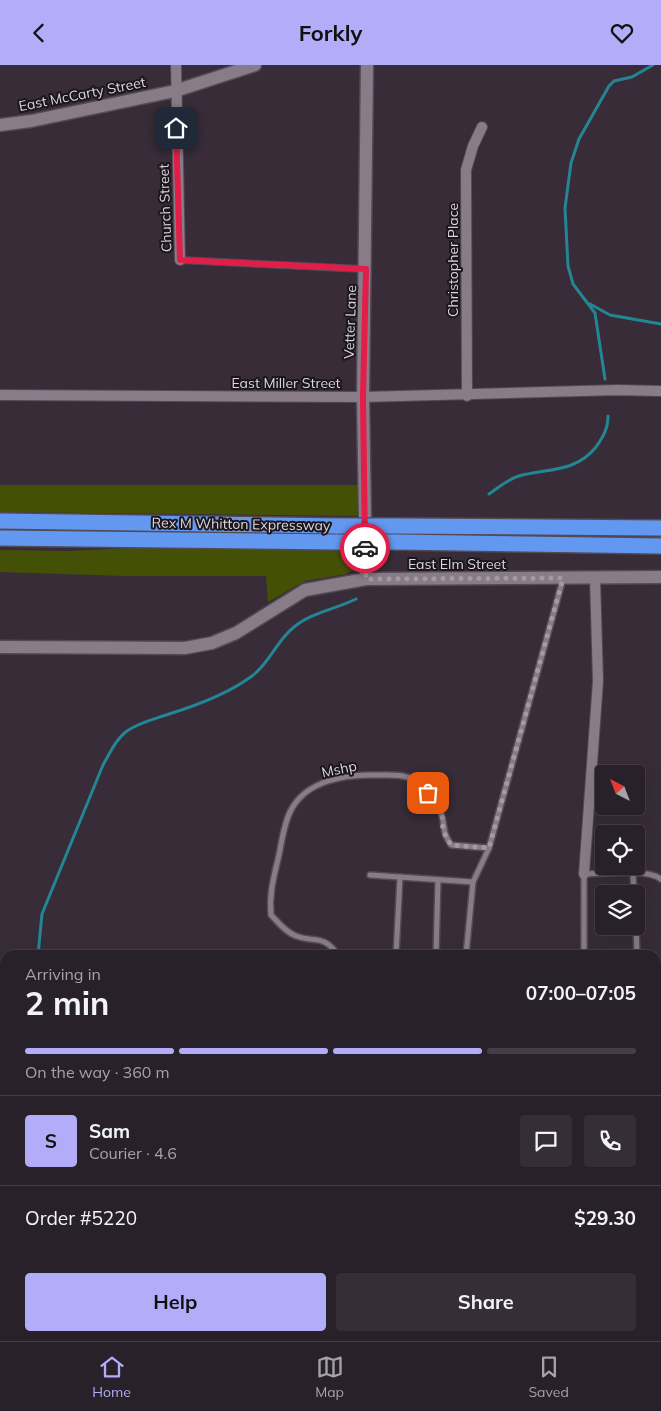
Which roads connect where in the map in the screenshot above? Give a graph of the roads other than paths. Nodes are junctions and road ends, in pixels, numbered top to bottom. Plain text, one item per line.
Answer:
1 (176, 65) edge
2 (255, 65) edge
3 (367, 65) edge
4 (175, 91) junction
5 (0, 125) edge
6 (482, 127) dead end
7 (180, 260) joint
8 (366, 269) junction
9 (661, 391) edge
10 (0, 395) edge
11 (467, 395) junction
12 (363, 397) junction
13 (0, 521) edge
14 (661, 528) edge
15 (0, 538) edge
16 (661, 546) edge
17 (661, 577) edge
18 (563, 578) junction
19 (595, 578) junction
20 (366, 579) junction
21 (0, 647) edge
22 (489, 848) junction
23 (584, 874) junction
24 (595, 874) edge
25 (645, 874) edge
26 (370, 875) dead end
27 (400, 877) junction
28 (661, 879) edge
29 (438, 880) junction
30 (474, 882) junction
31 (636, 935) edge
32 (333, 950) edge
33 (396, 950) edge
34 (436, 950) edge
35 (467, 950) edge
36 (584, 950) edge
37 (637, 950) edge

1 - 4 street, Church Street
2 - 4 street, East McCarty Street
3 - 8 street, Vetter Lane
4 - 5 street, East McCarty Street
4 - 7 street, Church Street
6 - 11 street, Christopher Place
7 - 8 lane
8 - 12 street, Vetter Lane
9 - 11 street, East Miller Street
10 - 12 street, East Miller Street
11 - 12 street, East Miller Street
12 - 20 street, Vetter Lane
13 - 14 highway, Rex M Whitton Expressway, bridge
15 - 16 highway, Rex M Whitton Expressway, bridge
17 - 19 street, East Elm Street
18 - 19 street, East Elm Street
18 - 20 street, East Elm Street
18 - 22 lane
19 - 23 street
20 - 21 street, East Elm Street
22 - 30 lane
22 - 32 lane, Mshp
23 - 24 lane
23 - 36 lane
25 - 28 lane
26 - 27 lane
27 - 29 lane
27 - 33 lane
29 - 30 lane
29 - 34 lane
30 - 35 lane
31 - 37 lane

